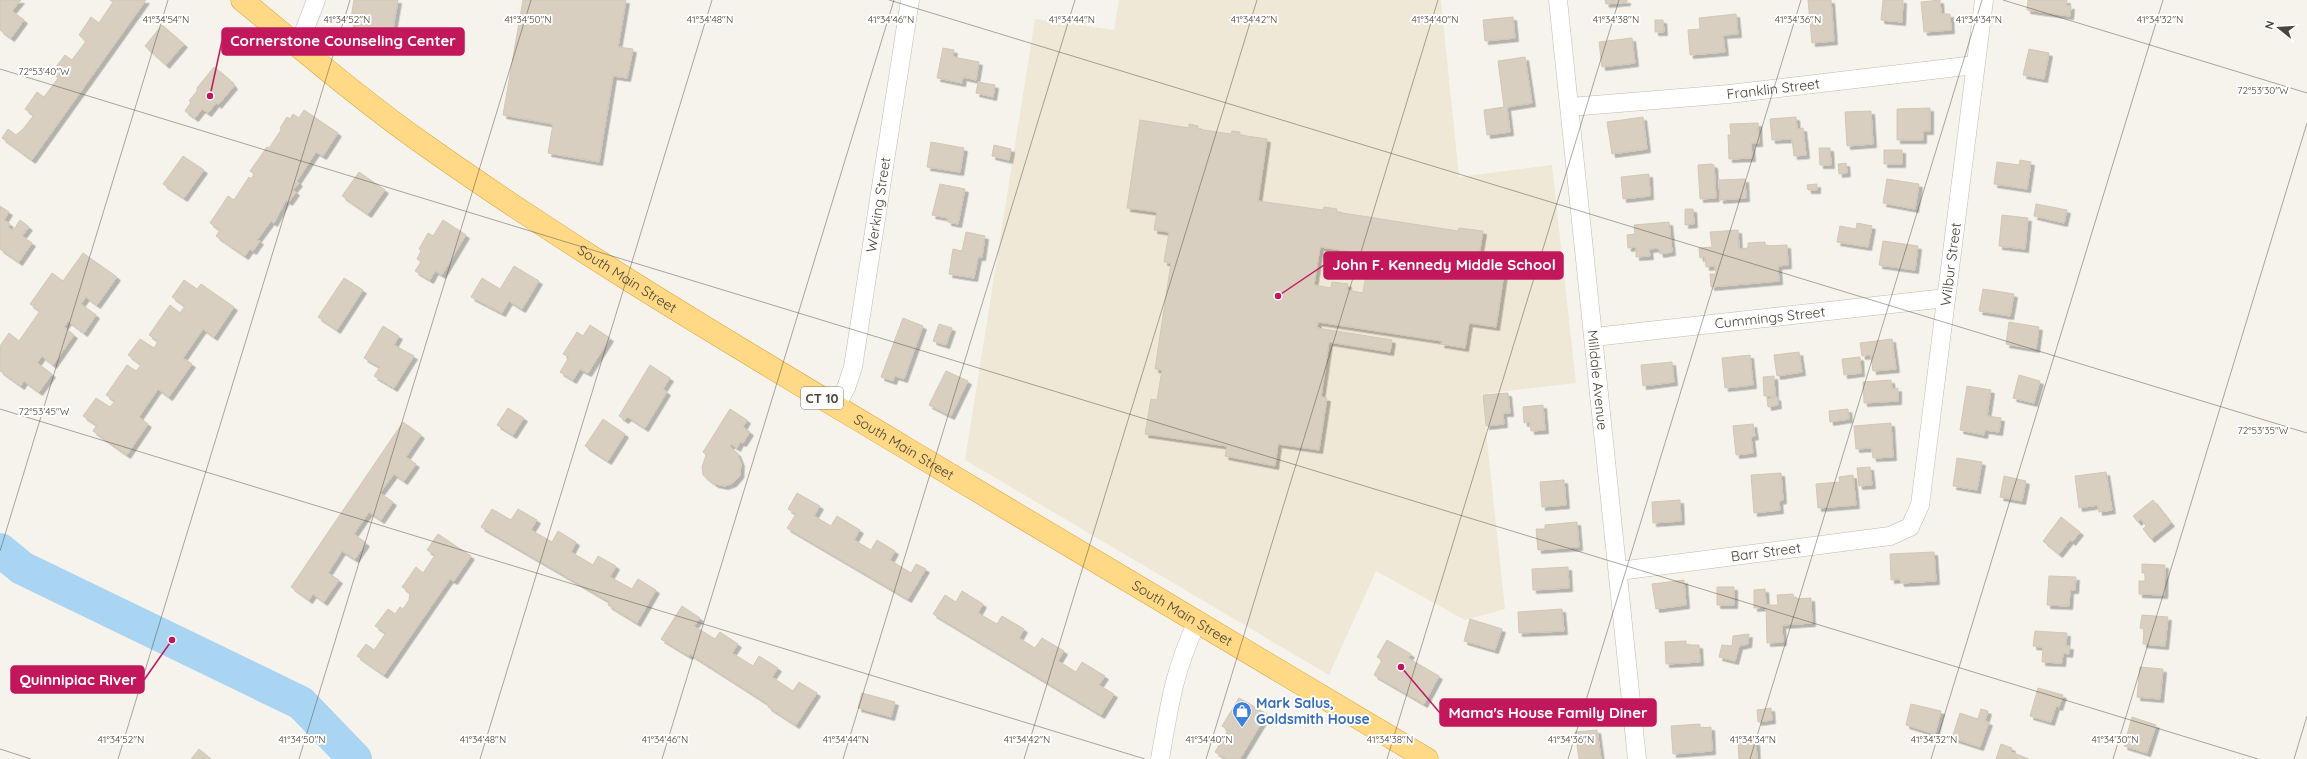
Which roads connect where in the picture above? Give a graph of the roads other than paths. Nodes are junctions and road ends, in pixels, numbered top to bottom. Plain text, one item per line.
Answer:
1 (242, 0) edge
2 (316, 0) edge
3 (910, 0) edge
4 (1558, 0) edge
5 (1984, 0) edge
6 (298, 47) junction
7 (1976, 65) junction
8 (1570, 107) junction
9 (1946, 298) junction
10 (1594, 337) junction
11 (836, 406) junction
12 (1910, 526) joint
13 (1619, 571) junction
14 (1197, 622) junction
15 (1160, 759) edge
16 (1427, 759) edge
17 (1637, 759) edge

1 - 6 highway, South Main Street / CT 10
2 - 6 street
3 - 11 street, Werking Street
4 - 8 street, Milldale Avenue
5 - 7 street, Wilbur Street
6 - 11 highway, South Main Street / CT 10
7 - 8 street, Franklin Street
7 - 9 street, Wilbur Street
8 - 10 street, Milldale Avenue
9 - 10 street, Cummings Street
9 - 12 street, Wilbur Street
10 - 13 street, Milldale Avenue
11 - 14 highway, South Main Street / CT 10
12 - 13 street, Barr Street
13 - 17 street, Milldale Avenue
14 - 15 street
14 - 16 highway, South Main Street / CT 10

